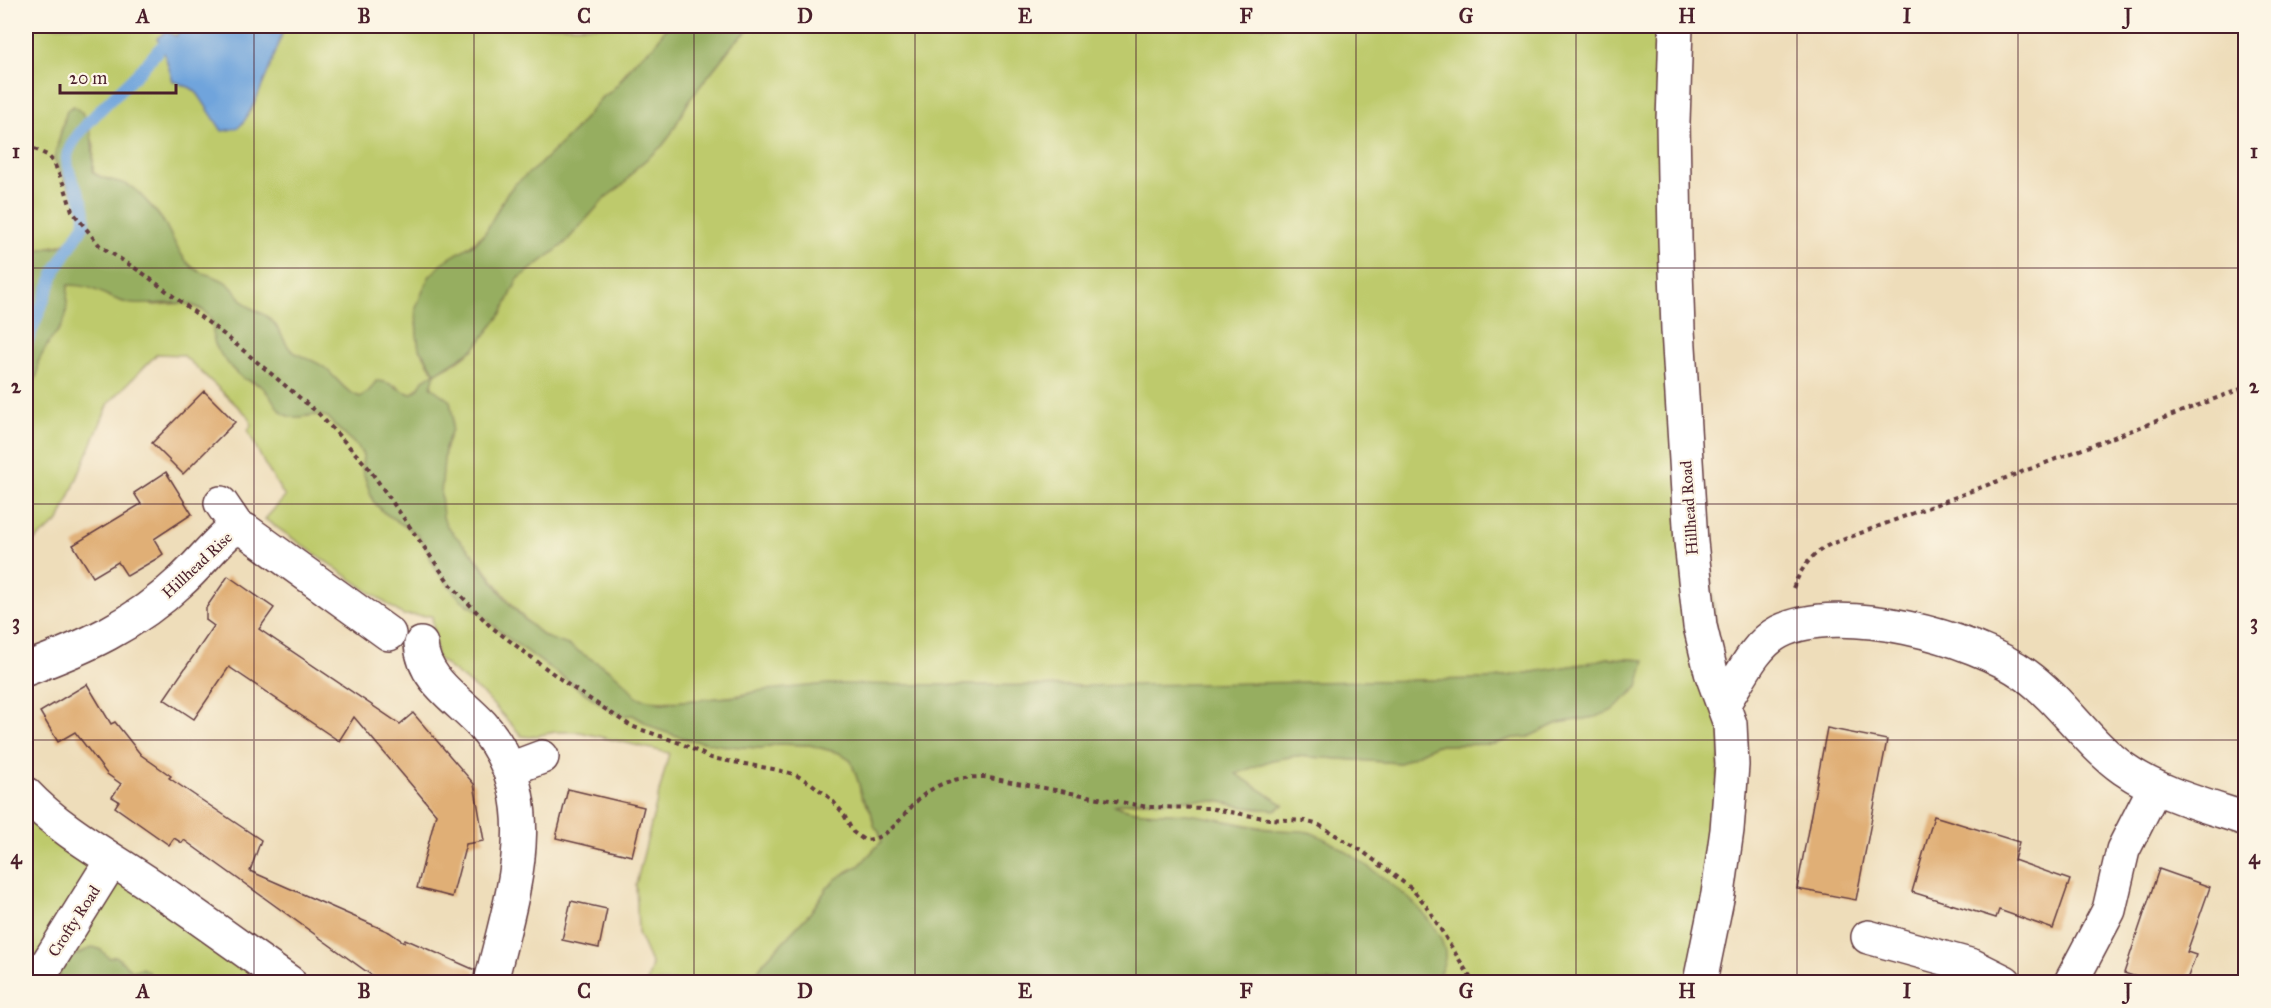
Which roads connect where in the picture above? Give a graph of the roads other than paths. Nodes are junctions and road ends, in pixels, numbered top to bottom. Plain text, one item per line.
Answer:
1 (1676, 26) edge
2 (389, 634) dead end
3 (421, 644) dead end
4 (26, 669) edge
5 (1724, 703) junction
6 (542, 757) dead end
7 (510, 770) junction
8 (2155, 787) junction
9 (26, 794) edge
10 (2246, 819) edge
11 (112, 860) junction
12 (1868, 938) dead end
13 (36, 982) edge
14 (289, 982) edge
15 (491, 982) edge
16 (1700, 982) edge
17 (2006, 982) edge
18 (2071, 982) edge

1 - 5 street, Hillhead Road
2 - 4 street, Hillhead Rise
3 - 7 street
5 - 8 street
5 - 16 street, Hillhead Road
6 - 7 street
7 - 15 street
8 - 10 street
8 - 18 street
9 - 11 street
11 - 13 street, Crofty Road
11 - 14 street
12 - 17 street

